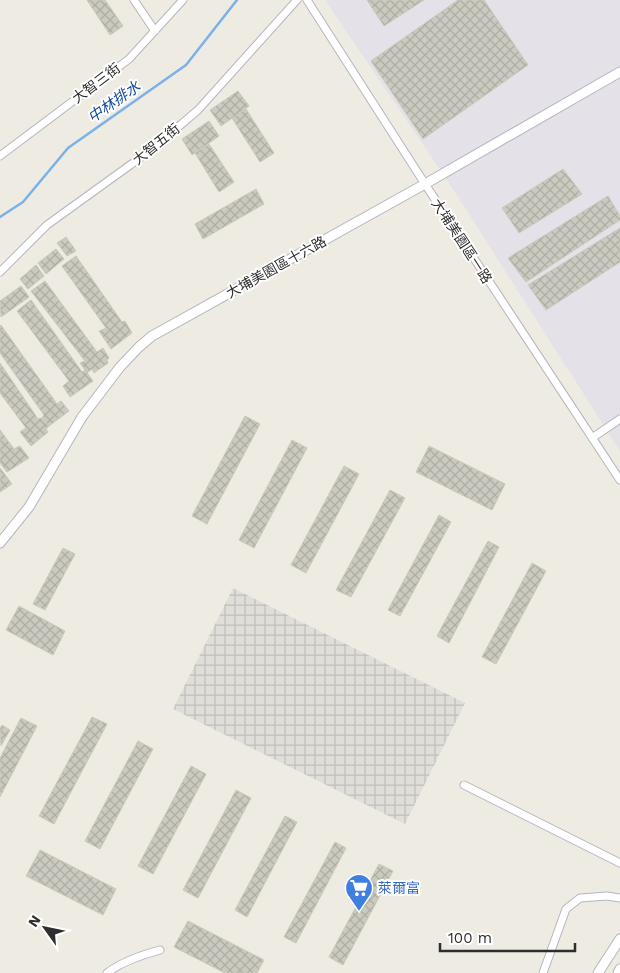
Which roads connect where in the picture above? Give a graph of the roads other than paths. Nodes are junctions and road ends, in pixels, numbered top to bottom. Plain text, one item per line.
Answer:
1 (134, 0) edge
2 (183, 0) edge
3 (297, 0) edge
4 (307, 0) edge
5 (154, 31) junction
6 (620, 72) edge
7 (0, 156) edge
8 (425, 184) junction
9 (0, 272) edge
10 (620, 419) edge
11 (592, 438) junction
12 (620, 480) edge
13 (1, 539) edge
14 (464, 785) dead end
15 (620, 863) edge
16 (620, 898) edge
17 (620, 940) edge
18 (160, 950) dead end
19 (620, 969) edge
20 (107, 973) edge
21 (543, 973) edge
22 (598, 973) edge
23 (618, 973) edge

1 - 5 street
2 - 5 street, 大智三街
3 - 9 street, 大智五街
4 - 8 street, 大埔美園區一路
5 - 7 street, 大智三街
6 - 8 street, 大埔美園區十六路
8 - 11 street, 大埔美園區一路
8 - 13 street, 大埔美園區十六路
10 - 11 street
11 - 12 street, 大埔美園區一路
14 - 15 street
16 - 21 street
17 - 22 street
18 - 20 street
19 - 23 street

